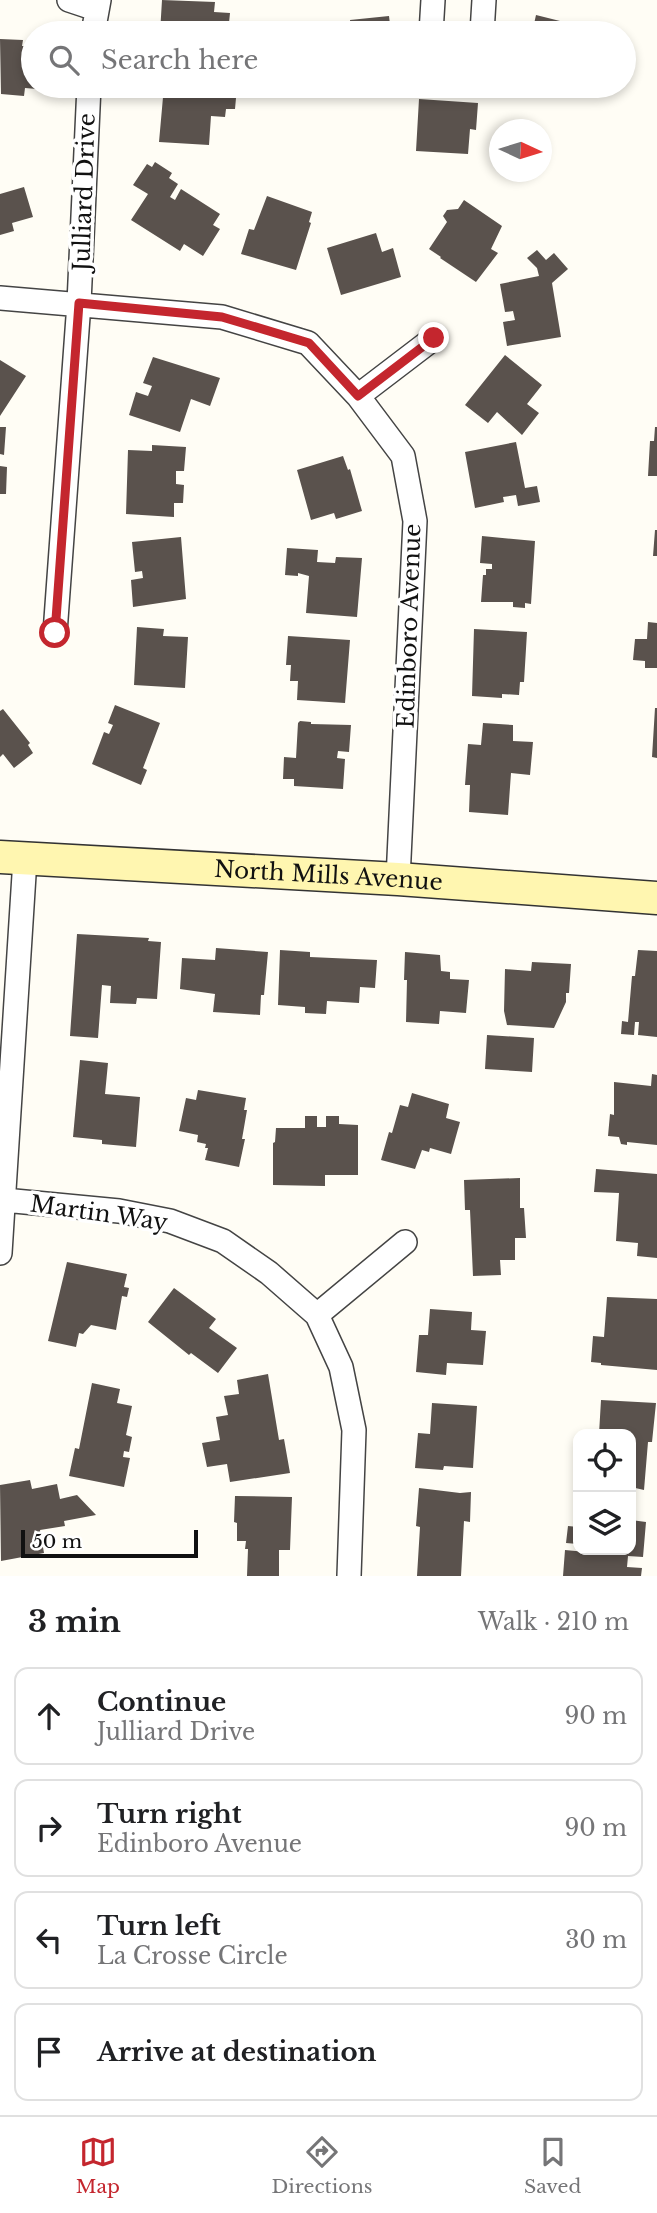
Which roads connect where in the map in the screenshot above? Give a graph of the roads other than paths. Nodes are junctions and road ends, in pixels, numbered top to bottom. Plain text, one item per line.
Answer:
1 (69, 0) edge
2 (433, 0) edge
3 (484, 0) edge
4 (97, 5) edge
5 (432, 21) edge
6 (483, 21) edge
7 (88, 98) edge
8 (0, 298) edge
9 (79, 303) junction
10 (434, 338) dead end
11 (358, 396) junction
12 (55, 633) dead end
13 (13, 858) edge
14 (398, 879) junction
15 (657, 898) edge
16 (4, 1200) junction
17 (405, 1242) dead end
18 (0, 1252) edge
19 (317, 1315) junction
20 (349, 1576) edge

1 - 4 street
2 - 5 street
3 - 6 street
7 - 9 street, Julliard Drive
8 - 9 street, Edinboro Avenue
9 - 11 street, Edinboro Avenue
9 - 12 street, Julliard Drive
10 - 11 street
11 - 14 street, Edinboro Avenue
13 - 14 main road, North Mills Avenue
13 - 16 street
14 - 15 main road, North Mills Avenue
16 - 18 street
16 - 19 street, Martin Way
17 - 19 street
19 - 20 street, Martin Way

